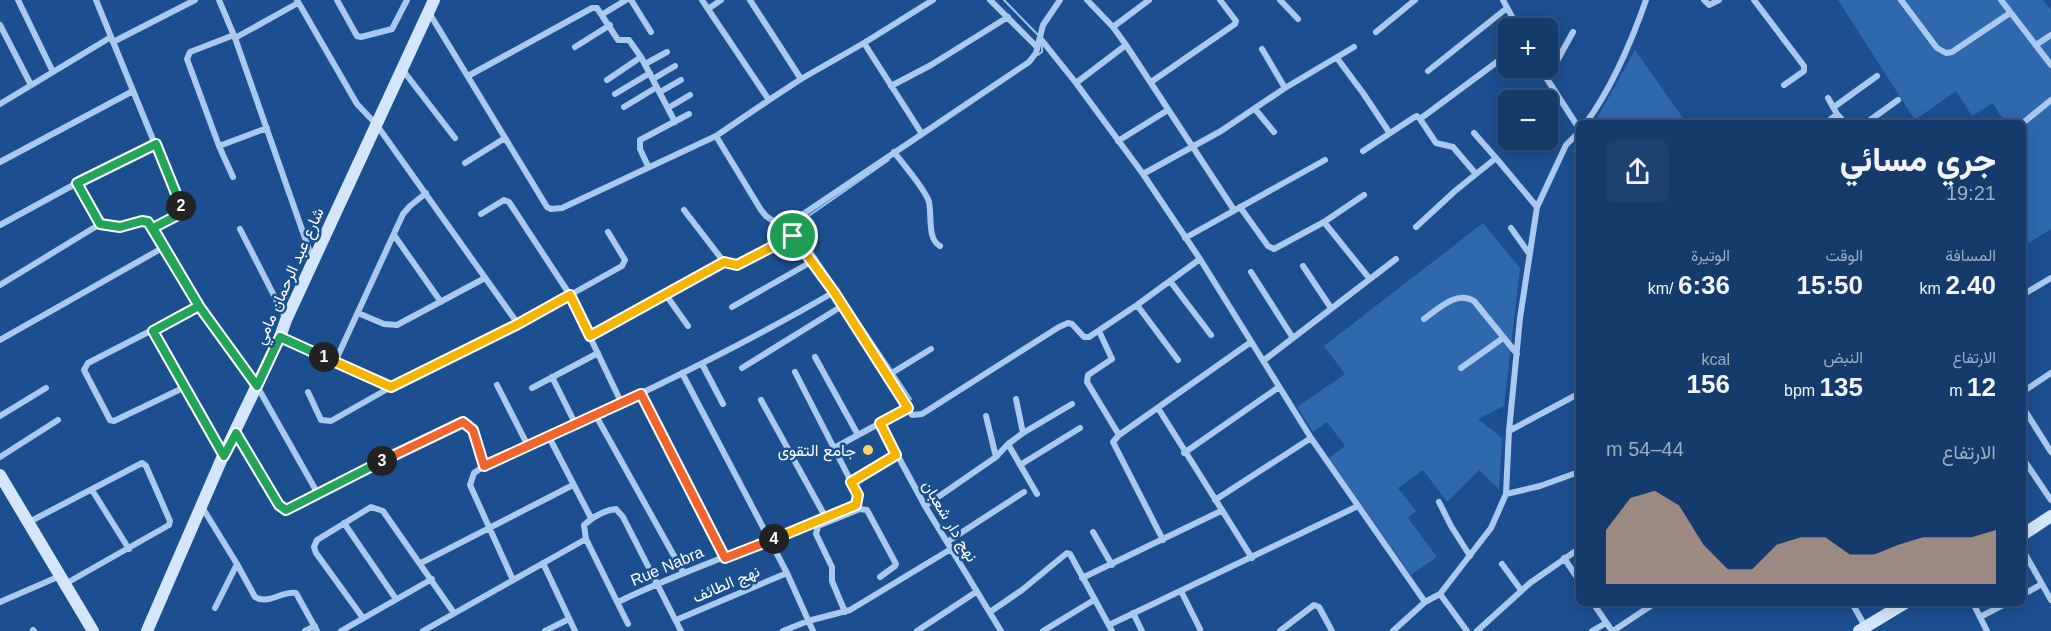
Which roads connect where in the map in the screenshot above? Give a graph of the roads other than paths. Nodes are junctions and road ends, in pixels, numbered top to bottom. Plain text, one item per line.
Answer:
1 (18, 0) edge
2 (96, 0) edge
3 (195, 0) edge
4 (219, 0) edge
5 (337, 0) edge
6 (406, 0) edge
7 (626, 0) edge
8 (631, 0) edge
9 (702, 0) edge
10 (721, 0) edge
11 (750, 0) edge
12 (933, 0) edge
13 (990, 0) edge
14 (1060, 0) edge
15 (1088, 0) edge
16 (1149, 0) edge
17 (1220, 0) edge
18 (1280, 0) edge
19 (1415, 0) edge
20 (1503, 0) edge
21 (1646, 0) edge
22 (1704, 0) edge
23 (1719, 0) edge
24 (1754, 0) edge
25 (1901, 0) edge
26 (2001, 0) edge
27 (297, 2) edge
28 (431, 5) edge
29 (1508, 8) junction
30 (708, 9) junction
31 (2010, 13) junction
32 (603, 14) junction
33 (1008, 17) junction
34 (1513, 18) edge
35 (1298, 19) dead end
36 (0, 25) edge
37 (610, 25) junction
38 (1113, 27) junction
39 (651, 32) dead end
40 (1376, 32) dead end
41 (1573, 32) dead end
42 (2051, 35) edge
43 (234, 36) junction
44 (1040, 38) junction
45 (112, 40) junction
46 (864, 43) junction
47 (1126, 45) junction
48 (2036, 45) junction
49 (575, 47) dead end
50 (1037, 47) junction
51 (1354, 47) dead end
52 (1262, 49) dead end
53 (667, 52) dead end
54 (641, 57) junction
55 (1337, 58) junction
56 (1498, 61) edge
57 (645, 64) junction
58 (2051, 65) edge
59 (675, 66) dead end
60 (402, 68) junction
61 (1428, 71) dead end
62 (53, 72) junction
63 (468, 76) junction
64 (651, 76) junction
65 (1877, 76) dead end
66 (801, 79) junction
67 (1546, 79) joint
68 (607, 80) dead end
69 (681, 80) dead end
70 (1151, 82) junction
71 (1076, 83) junction
72 (31, 85) junction
73 (891, 86) junction
74 (1784, 86) dead end
75 (1285, 88) junction
76 (658, 89) junction
77 (133, 91) junction
78 (615, 94) dead end
79 (690, 95) dead end
80 (1828, 98) dead end
81 (769, 100) junction
82 (1898, 100) dead end
83 (2051, 100) edge
84 (0, 104) edge
85 (624, 107) dead end
86 (1834, 107) junction
87 (668, 108) junction
88 (1255, 109) junction
89 (1168, 110) junction
90 (689, 114) dead end
91 (1837, 114) junction
92 (1420, 119) junction
93 (1588, 120) edge
94 (1830, 120) edge
95 (1842, 120) edge
96 (1870, 120) edge
97 (2026, 121) edge
98 (675, 122) junction
99 (376, 124) junction
100 (1576, 125) edge
101 (267, 128) junction
102 (1274, 132) dead end
103 (1389, 132) junction
104 (1474, 133) dead end
105 (922, 134) junction
106 (1576, 134) edge
107 (716, 136) junction
108 (455, 138) dead end
109 (505, 138) junction
110 (1118, 141) junction
111 (156, 144) junction
112 (219, 146) junction
113 (1192, 147) junction
114 (1363, 151) dead end
115 (894, 152) junction
116 (1496, 158) junction
117 (1325, 160) dead end
118 (0, 162) edge
119 (465, 163) dead end
120 (648, 166) junction
121 (1143, 174) junction
122 (1476, 174) junction
123 (233, 177) dead end
124 (77, 183) junction
125 (426, 193) junction
126 (1364, 195) dead end
127 (1537, 207) junction
128 (1237, 209) junction
129 (684, 210) dead end
130 (481, 214) dead end
131 (1324, 222) junction
132 (100, 224) junction
133 (0, 225) edge
134 (784, 227) junction
135 (1416, 227) dead end
136 (153, 228) junction
137 (1511, 228) dead end
138 (240, 229) dead end
139 (608, 232) dead end
140 (394, 236) junction
141 (793, 236) junction
142 (1185, 237) junction
143 (940, 246) dead end
144 (165, 247) junction
145 (1528, 253) junction
146 (1200, 259) junction
147 (1396, 259) dead end
148 (313, 262) junction
149 (724, 262) junction
150 (811, 262) junction
151 (1303, 266) dead end
152 (1251, 272) dead end
153 (485, 278) junction
154 (1369, 278) junction
155 (2051, 278) edge
156 (1170, 281) junction
157 (0, 285) edge
158 (834, 292) junction
159 (2026, 293) edge
160 (570, 295) junction
161 (666, 295) junction
162 (441, 302) junction
163 (1137, 305) junction
164 (199, 306) junction
165 (842, 306) junction
166 (732, 307) dead end
167 (1331, 308) junction
168 (358, 313) junction
169 (1424, 319) dead end
170 (286, 320) junction
171 (518, 324) junction
172 (688, 326) dead end
173 (153, 331) junction
174 (1099, 331) junction
175 (1211, 335) dead end
176 (590, 336) junction
177 (280, 337) junction
178 (1293, 338) junction
179 (1503, 338) junction
180 (0, 340) edge
181 (1251, 342) junction
182 (931, 349) dead end
183 (598, 353) junction
184 (1517, 354) junction
185 (815, 357) dead end
186 (1178, 360) dead end
187 (1263, 361) junction
188 (335, 362) junction
189 (702, 364) junction
190 (742, 368) dead end
191 (1461, 368) dead end
192 (795, 372) dead end
193 (2051, 373) edge
194 (682, 374) junction
195 (887, 376) junction
196 (552, 377) junction
197 (497, 385) dead end
198 (257, 386) junction
199 (185, 387) junction
200 (391, 387) junction
201 (1279, 387) junction
202 (46, 388) dead end
203 (532, 388) dead end
204 (2026, 390) edge
205 (308, 392) dead end
206 (641, 394) junction
207 (1576, 395) edge
208 (1016, 399) dead end
209 (762, 400) dead end
210 (621, 402) junction
211 (723, 404) dead end
212 (1072, 404) dead end
213 (908, 408) junction
214 (1158, 408) junction
215 (2026, 412) edge
216 (595, 414) junction
217 (0, 416) edge
218 (986, 416) dead end
219 (58, 420) dead end
220 (575, 423) junction
221 (880, 423) junction
222 (1080, 428) dead end
223 (1509, 430) junction
224 (236, 433) junction
225 (1023, 433) junction
226 (858, 435) junction
227 (1119, 435) junction
228 (549, 436) junction
229 (1311, 438) junction
230 (1008, 444) junction
231 (528, 446) junction
232 (834, 447) junction
233 (2051, 452) edge
234 (1184, 453) junction
235 (896, 455) junction
236 (224, 456) junction
237 (0, 457) edge
238 (996, 457) junction
239 (2026, 463) edge
240 (1020, 465) junction
241 (484, 466) junction
242 (1576, 472) dead end
243 (0, 475) edge
244 (851, 482) junction
245 (573, 485) junction
246 (92, 489) junction
247 (1024, 492) dead end
248 (318, 494) junction
249 (1037, 494) dead end
250 (1506, 494) junction
251 (1215, 500) junction
252 (2051, 500) edge
253 (1439, 502) dead end
254 (925, 506) junction
255 (1358, 506) junction
256 (202, 507) junction
257 (1221, 511) junction
258 (2051, 516) edge
259 (591, 518) junction
260 (826, 518) junction
261 (29, 522) junction
262 (344, 523) junction
263 (488, 527) junction
264 (1093, 532) dead end
265 (2026, 533) edge
266 (586, 539) junction
267 (1163, 540) junction
268 (770, 541) junction
269 (949, 545) junction
270 (129, 549) junction
271 (1576, 550) edge
272 (1470, 556) junction
273 (2026, 556) edge
274 (725, 558) junction
275 (1252, 558) junction
276 (1564, 558) junction
277 (421, 563) junction
278 (543, 563) junction
279 (237, 564) junction
280 (1502, 564) dead end
281 (1112, 565) junction
282 (683, 572) junction
283 (787, 573) junction
284 (1576, 576) edge
285 (880, 578) dead end
286 (1082, 578) junction
287 (432, 579) junction
288 (63, 580) junction
289 (513, 580) junction
290 (657, 583) junction
291 (2042, 584) junction
292 (1521, 590) junction
293 (1181, 591) junction
294 (976, 592) junction
295 (2026, 593) edge
296 (1440, 594) junction
297 (396, 599) junction
298 (1094, 600) junction
299 (2051, 600) edge
300 (0, 602) edge
301 (618, 602) junction
302 (1425, 602) junction
303 (1598, 606) edge
304 (1650, 606) edge
305 (1852, 606) edge
306 (1900, 606) edge
307 (1974, 606) edge
308 (2001, 606) edge
309 (215, 608) dead end
310 (845, 612) junction
311 (990, 612) junction
312 (454, 613) junction
313 (1133, 613) junction
314 (1980, 617) junction
315 (363, 618) junction
316 (569, 619) junction
317 (676, 620) junction
318 (808, 621) junction
319 (1606, 623) junction
320 (628, 624) dead end
321 (316, 628) edge
322 (1111, 628) edge
323 (1200, 629) dead end
324 (1048, 630) edge
325 (1864, 630) edge
326 (93, 631) edge
327 (147, 631) edge
328 (305, 631) edge
329 (341, 631) edge
330 (423, 631) edge
331 (545, 631) edge
332 (575, 631) edge
333 (681, 631) edge
334 (783, 631) edge
335 (813, 631) edge
336 (917, 631) edge
337 (1001, 631) edge
338 (1142, 631) edge
339 (1280, 631) edge
340 (1332, 631) edge
341 (1393, 631) edge
342 (1467, 631) edge
343 (1477, 631) edge
344 (1592, 631) edge
345 (1612, 631) edge
346 (1987, 631) edge

1 - 62 street
2 - 45 street
3 - 45 street
4 - 43 street
5 - 6 street
7 - 32 street
8 - 39 street
9 - 30 street
10 - 30 street
11 - 66 street
12 - 46 street
13 - 33 street
14 - 44 street
15 - 38 street
16 - 38 street
17 - 70 street
18 - 35 street
19 - 40 street
20 - 29 street
21 - 93 street
22 - 23 street
24 - 74 street
25 - 31 street
26 - 31 street
27 - 43 street
27 - 99 street
28 - 60 street, شارع عبد الرحمان مامي
28 - 63 street
29 - 34 street
29 - 61 street
30 - 81 street
31 - 48 street
32 - 37 street
32 - 63 street
33 - 50 street
33 - 73 street
36 - 72 street
37 - 49 street
37 - 54 street
38 - 47 street
41 - 67 street
42 - 48 street
43 - 101 street
43 - 112 street
44 - 50 street
44 - 71 street
45 - 62 street
45 - 77 street
46 - 66 street
46 - 73 street
47 - 70 street
47 - 71 street
48 - 58 street
50 - 105 street
51 - 55 street
52 - 75 street
53 - 57 street
54 - 57 street
54 - 68 street
55 - 75 street
55 - 103 street
56 - 92 street
57 - 64 street
59 - 64 street
60 - 99 street, شارع عبد الرحمان مامي
60 - 108 street
62 - 72 street
63 - 109 street
64 - 76 street
64 - 78 street
65 - 86 street
66 - 81 street
67 - 100 street
69 - 76 street
70 - 89 street
71 - 110 street
72 - 84 street
73 - 105 street
75 - 88 street
76 - 85 street
76 - 87 street
77 - 111 street
77 - 118 street
79 - 87 street
80 - 86 street
81 - 107 street
82 - 96 street
83 - 97 street
86 - 91 street
87 - 98 street
88 - 102 street
88 - 113 street
89 - 110 street
89 - 113 street
90 - 98 street
91 - 94 street
91 - 95 street
92 - 103 street
92 - 122 street
98 - 120 street
99 - 125 street
99 - 148 street, شارع عبد الرحمان مامي
101 - 112 street
101 - 148 street
103 - 114 street
104 - 116 street
105 - 115 street
106 - 127 street
107 - 120 street
107 - 134 street
109 - 119 street
109 - 120 street
110 - 121 street
111 - 124 street
111 - 136 street
112 - 123 street
113 - 121 street
113 - 128 street
115 - 134 street
115 - 143 street
116 - 122 street
116 - 127 street
117 - 128 street
121 - 142 street
122 - 135 street
124 - 132 street
124 - 133 street
125 - 140 street
125 - 153 street
126 - 131 street
127 - 145 street
128 - 131 street
128 - 142 street
129 - 149 street
130 - 160 street
131 - 154 street
132 - 136 street
132 - 157 street
134 - 141 street
136 - 144 street
137 - 145 street
138 - 170 street
139 - 160 street
140 - 162 street
140 - 168 street
141 - 149 street
141 - 150 street
142 - 146 street
144 - 164 street
144 - 180 street
145 - 184 street
146 - 156 street
146 - 181 street
147 - 154 street
148 - 170 street, شارع عبد الرحمان مامي
149 - 161 street
150 - 158 street
150 - 166 street
151 - 167 street
152 - 178 street
153 - 162 street
153 - 171 street
154 - 167 street
155 - 159 street
156 - 163 street
156 - 175 street
158 - 165 street
158 - 189 street
160 - 171 street
160 - 176 street
161 - 172 street
161 - 176 street
162 - 168 street
163 - 174 street
163 - 186 street
164 - 173 street
164 - 198 street
165 - 190 street
165 - 195 street
167 - 178 street
168 - 188 street
169 - 179 street
170 - 177 street, شارع عبد الرحمان مامي
171 - 200 street
173 - 199 street
173 - 199 street
174 - 213 street
174 - 227 street
176 - 183 street
177 - 188 street
177 - 198 street, شارع عبد الرحمان مامي
178 - 187 street
179 - 184 street
179 - 191 street
181 - 187 street
181 - 214 street
182 - 195 street
183 - 196 street
183 - 210 street
184 - 223 street
185 - 226 street
187 - 201 street
188 - 200 street
189 - 194 street
189 - 211 street
192 - 232 street, Rue Nabra
193 - 204 street
194 - 206 street
194 - 268 street
195 - 213 street
196 - 203 street
196 - 220 street
197 - 231 street
198 - 224 street, شارع عبد الرحمان مامي
198 - 248 street
199 - 236 street
200 - 205 street
201 - 229 street
201 - 234 street
202 - 217 street
206 - 210 street
206 - 274 street
207 - 223 street
208 - 225 street
209 - 260 street
210 - 216 street
212 - 225 street
213 - 221 street
214 - 227 street
214 - 234 street
215 - 233 street
216 - 220 street
216 - 282 street
218 - 238 street
219 - 237 street
220 - 228 street
221 - 226 street
221 - 235 street, نهج دار شعبان
222 - 240 street
223 - 250 street
224 - 236 street, شارع عبد الرحمان مامي
224 - 248 street
225 - 230 street
226 - 232 street
227 - 267 street
228 - 231 street
228 - 245 street
229 - 251 street
229 - 255 street
230 - 238 street
230 - 240 street
231 - 241 street
232 - 244 street, Rue Nabra
234 - 251 street
235 - 244 street
235 - 254 street, نهج دار شعبان
236 - 256 street, شارع عبد الرحمان مامي
238 - 254 street
239 - 252 street
240 - 249 street
241 - 248 street
241 - 263 street
242 - 250 street
243 - 261 street
244 - 260 street, Rue Nabra
245 - 259 street
245 - 263 street
246 - 261 street
246 - 270 street
246 - 270 street
247 - 269 street
250 - 272 street
251 - 257 street
253 - 272 street
254 - 269 street, نهج دار شعبان
255 - 275 street
255 - 302 street
256 - 279 street
256 - 327 street, شارع عبد الرحمان مامي
257 - 267 street
257 - 275 street
258 - 265 street
259 - 266 street
259 - 290 street
260 - 268 street, Rue Nabra
261 - 288 street
262 - 277 street
262 - 297 street
262 - 315 street
263 - 277 street
263 - 289 street
264 - 281 street
266 - 278 street
266 - 301 street, Rue Nabra
267 - 281 street
268 - 274 street, Rue Nabra
268 - 283 street
269 - 294 street, نهج دار شعبان
269 - 310 street
270 - 288 street
271 - 276 street
272 - 296 street
273 - 291 street
274 - 282 street, Rue Nabra
275 - 293 street
276 - 284 street
276 - 292 street
277 - 287 street
278 - 289 street
278 - 316 street
279 - 309 street
279 - 321 street
280 - 292 street
281 - 286 street
282 - 290 street, Rue Nabra
283 - 317 street, نهج الطائف
283 - 318 street
285 - 310 street
286 - 298 street
286 - 311 street
287 - 297 street
287 - 312 street
288 - 300 street
288 - 326 street
289 - 312 street
290 - 301 street, Rue Nabra
290 - 317 street
291 - 295 street
291 - 299 street
292 - 343 street
293 - 313 street
293 - 323 street
294 - 311 street, نهج دار شعبان
294 - 336 street
296 - 302 street
296 - 342 street
297 - 315 street
298 - 322 street
298 - 324 street
301 - 320 street
302 - 341 street
303 - 319 street
304 - 345 street
305 - 325 street
306 - 325 street
307 - 314 street
308 - 314 street
310 - 318 street
311 - 337 street, نهج دار شعبان
312 - 330 street
313 - 322 street
313 - 338 street
314 - 346 street
315 - 329 street
316 - 331 street
316 - 332 street
317 - 333 street
318 - 334 street
318 - 335 street
319 - 344 street
319 - 345 street
321 - 328 street
339 - 340 street

